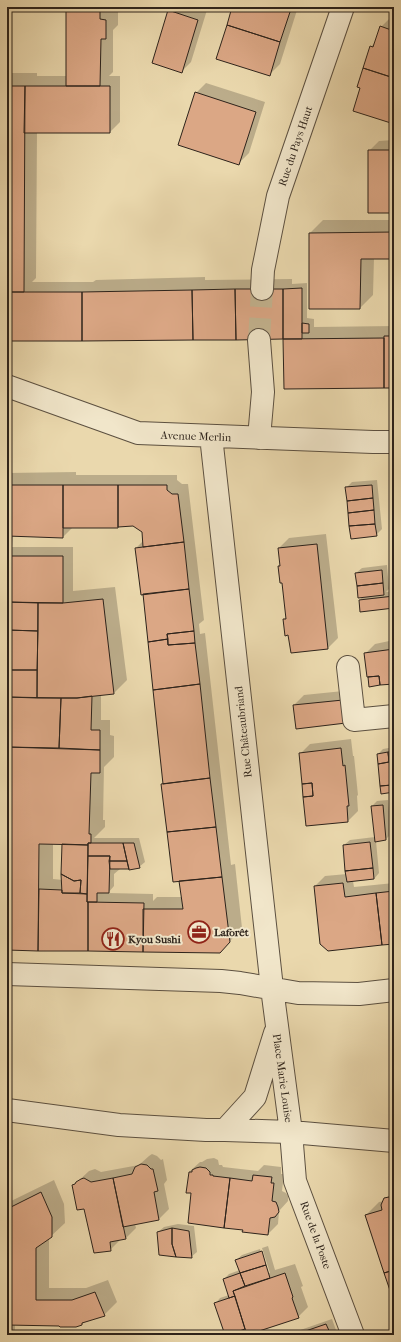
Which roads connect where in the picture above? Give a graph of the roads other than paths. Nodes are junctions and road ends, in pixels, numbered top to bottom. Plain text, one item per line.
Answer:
1 (343, 7) edge
2 (262, 289) tunnel mouth
3 (259, 340) tunnel mouth
4 (7, 386) edge
5 (211, 436) junction
6 (259, 438) junction
7 (394, 442) edge
8 (348, 667) dead end
9 (394, 716) edge
10 (7, 974) edge
11 (272, 988) junction
12 (394, 990) edge
13 (276, 1027) junction
14 (7, 1110) edge
15 (225, 1130) junction
16 (291, 1132) junction
17 (394, 1141) edge
18 (353, 1335) edge

1 - 2 street, Rue du Pays Haut
3 - 6 street
4 - 5 street, Avenue Merlin
5 - 6 street, Avenue Merlin
5 - 11 street, Rue Châteaubriand
6 - 7 street, Avenue Merlin
8 - 9 street
10 - 11 street
11 - 12 street
11 - 13 street, Rue Châteaubriand
13 - 15 street, Place Marie Louise
13 - 16 street, Place Marie Louise
14 - 15 street, Place Marie Louise
15 - 16 street, Place Marie Louise
16 - 17 street
16 - 18 street, Rue de la Poste

